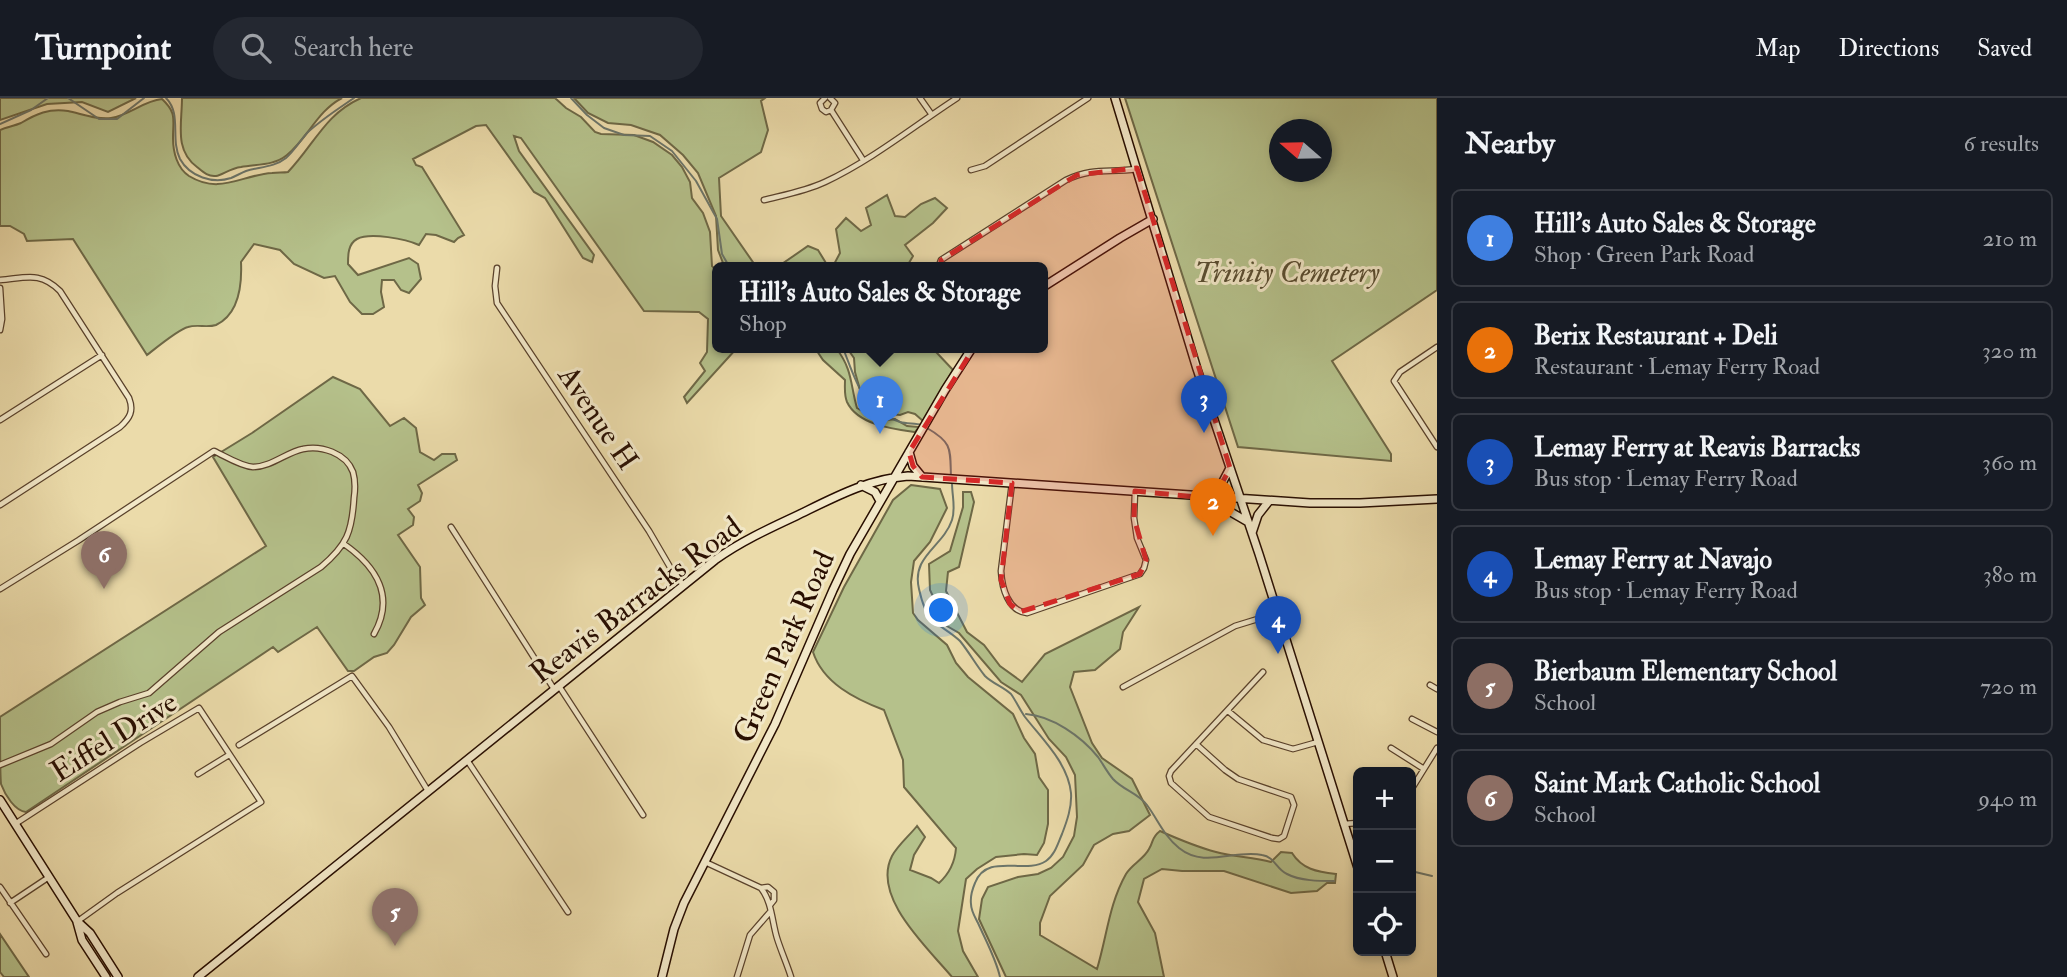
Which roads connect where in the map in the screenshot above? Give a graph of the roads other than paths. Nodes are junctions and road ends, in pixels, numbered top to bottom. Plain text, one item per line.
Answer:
1 (825, 98) edge
2 (830, 98) edge
3 (920, 98) edge
4 (957, 98) edge
5 (1088, 98) edge
6 (1115, 98) edge
7 (831, 110) junction
8 (932, 115) junction
9 (863, 160) junction
10 (1137, 169) junction
11 (971, 170) dead end
12 (764, 200) dead end
13 (1153, 219) junction
14 (940, 262) edge
15 (497, 268) dead end
16 (0, 279) edge
17 (1048, 284) edge
18 (0, 288) edge
19 (0, 330) edge
20 (1437, 347) edge
21 (969, 353) edge
22 (102, 355) junction
23 (0, 420) edge
24 (1437, 447) edge
25 (909, 452) junction
26 (1230, 468) junction
27 (895, 477) junction
28 (924, 477) junction
29 (1013, 483) junction
30 (861, 485) junction
31 (1135, 491) junction
32 (1206, 498) junction
33 (1437, 499) edge
34 (1241, 500) junction
35 (1269, 501) junction
36 (880, 502) junction
37 (0, 505) edge
38 (1248, 523) junction
39 (451, 527) dead end
40 (1252, 534) junction
41 (344, 544) junction
42 (683, 586) junction
43 (0, 589) edge
44 (1277, 613) junction
45 (374, 634) dead end
46 (1263, 672) dead end
47 (1430, 685) dead end
48 (1123, 687) dead end
49 (557, 688) junction
50 (1437, 689) edge
51 (1228, 711) junction
52 (1412, 719) dead end
53 (1437, 732) edge
54 (1318, 742) junction
55 (239, 744) dead end
56 (1196, 744) junction
57 (1391, 748) dead end
58 (1437, 748) edge
59 (229, 755) junction
60 (467, 760) junction
61 (0, 765) edge
62 (1424, 769) junction
63 (198, 774) dead end
64 (1416, 782) edge
65 (428, 791) junction
66 (0, 800) edge
67 (643, 815) dead end
68 (1353, 823) edge
69 (15, 824) junction
70 (1343, 824) junction
71 (1353, 853) edge
72 (705, 862) junction
73 (49, 877) junction
74 (0, 887) edge
75 (10, 903) junction
76 (770, 908) junction
77 (568, 912) dead end
78 (77, 921) junction
79 (46, 954) dead end
80 (1387, 956) edge
81 (106, 977) edge
82 (118, 977) edge
83 (197, 977) edge
84 (662, 977) edge
85 (737, 977) edge
86 (791, 977) edge
87 (1393, 977) edge

1 - 7 street
2 - 7 street
3 - 8 street
4 - 8 street
5 - 11 street
6 - 10 main road
7 - 9 street
8 - 9 street
9 - 12 street
10 - 13 main road
10 - 14 street
13 - 17 main road
13 - 26 main road
15 - 42 street, Avenue H
16 - 22 street
18 - 19 street
20 - 24 street
21 - 25 main road, Green Park Road
22 - 23 street
22 - 37 street
25 - 27 main road, Green Park Road
25 - 28 main road
26 - 32 main road
26 - 34 main road
27 - 28 main road, Reavis Barracks Road
27 - 30 main road, Reavis Barracks Road
27 - 36 main road, Green Park Road
28 - 29 main road, Reavis Barracks Road
29 - 31 main road, Reavis Barracks Road
29 - 31 street
30 - 36 main road
30 - 42 main road, Reavis Barracks Road
31 - 32 main road, Reavis Barracks Road
32 - 34 main road, Reavis Barracks Road
32 - 38 main road
33 - 35 main road, Reavis Barracks Road
34 - 35 main road, Reavis Barracks Road
34 - 38 main road
35 - 40 main road
36 - 72 main road, Green Park Road
38 - 40 main road
39 - 49 street
40 - 44 main road
41 - 43 street
41 - 45 street
41 - 61 street
42 - 49 main road, Reavis Barracks Road
44 - 48 street
44 - 54 main road
46 - 51 street
47 - 50 street
49 - 60 main road, Reavis Barracks Road
49 - 67 street
51 - 54 street
51 - 56 street
52 - 53 street
54 - 70 main road
55 - 65 street
56 - 56 street
57 - 62 street
58 - 62 street
59 - 63 street
59 - 69 street, Eiffel Drive
59 - 78 street
60 - 65 main road, Reavis Barracks Road
60 - 77 street
62 - 64 street
65 - 83 main road, Reavis Barracks Road
66 - 69 main road
68 - 70 street
69 - 73 main road
70 - 71 main road
72 - 76 street
72 - 84 main road, Green Park Road
73 - 75 street
73 - 78 main road
74 - 75 street
75 - 79 street
76 - 85 street
76 - 86 street
78 - 81 main road
78 - 82 main road
80 - 87 main road

